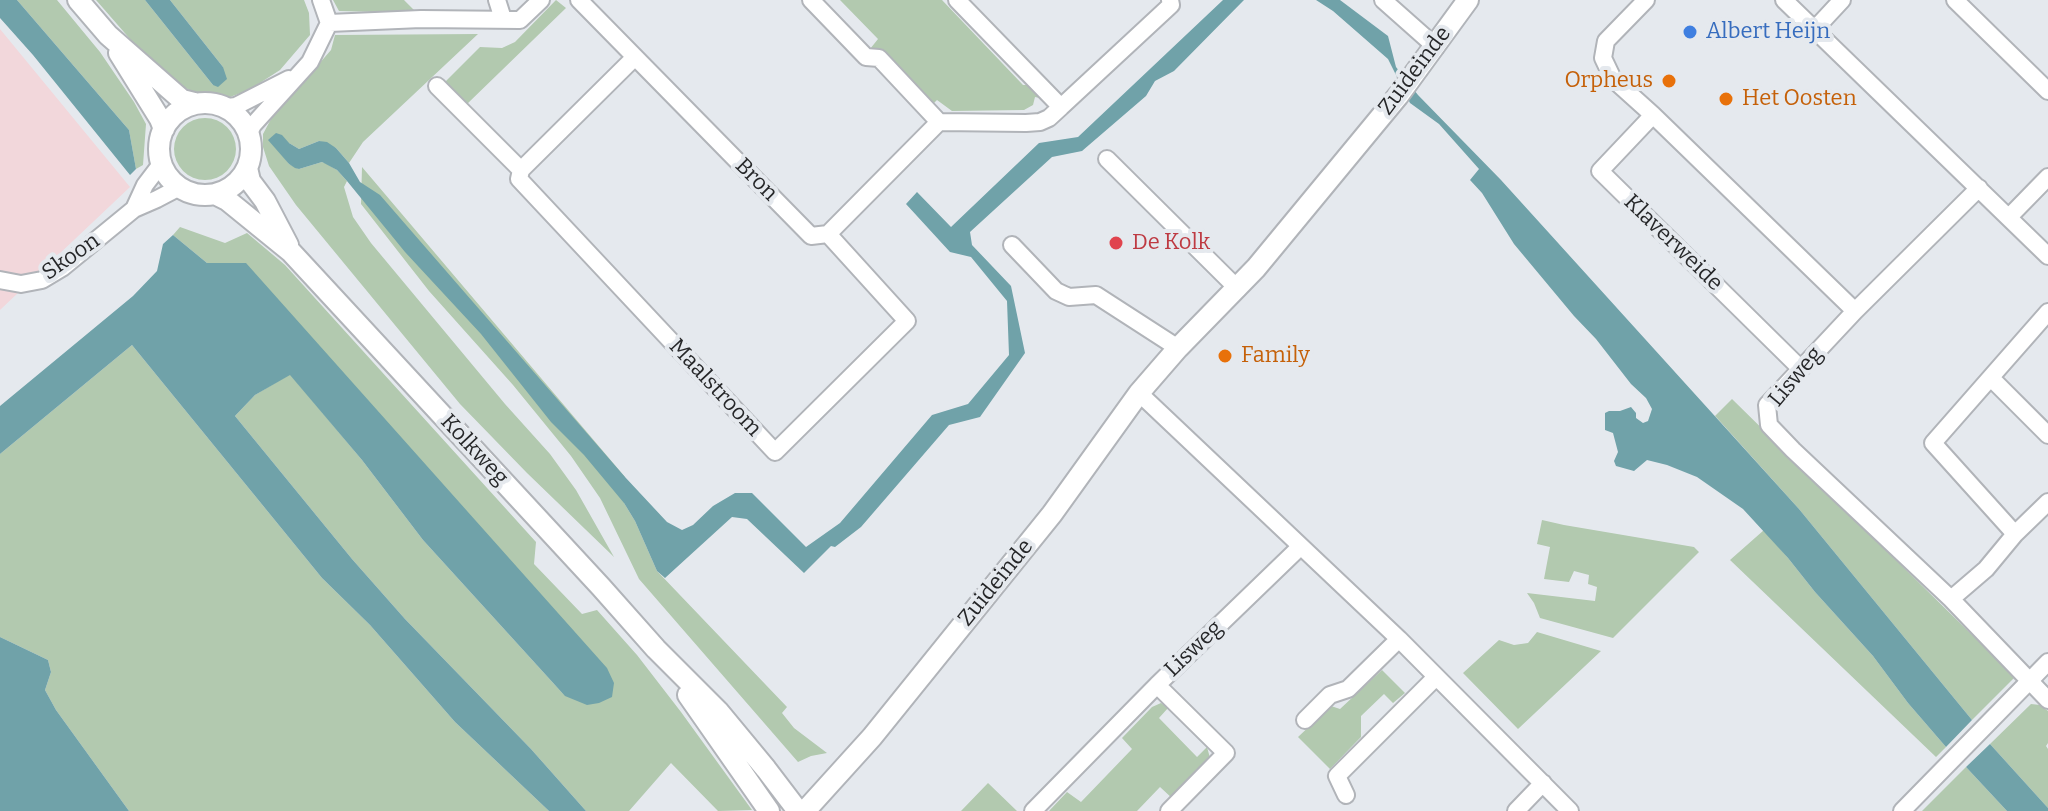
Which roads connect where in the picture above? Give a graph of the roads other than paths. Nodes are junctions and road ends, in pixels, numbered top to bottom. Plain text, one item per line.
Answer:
1 (78, 0) edge
2 (321, 0) edge
3 (497, 0) edge
4 (541, 0) edge
5 (579, 0) edge
6 (811, 0) edge
7 (957, 0) edge
8 (1170, 0) edge
9 (1383, 0) edge
10 (1468, 0) edge
11 (1646, 0) edge
12 (1784, 0) edge
13 (1842, 0) edge
14 (1963, 3) edge
15 (503, 19) junction
16 (329, 23) junction
17 (1815, 29) junction
18 (108, 35) junction
19 (1436, 47) junction
20 (635, 57) junction
21 (301, 72) junction
22 (437, 86) dead end
23 (2048, 91) edge
24 (194, 103) junction
25 (228, 107) junction
26 (1061, 107) junction
27 (1653, 115) junction
28 (939, 122) junction
29 (164, 129) junction
30 (248, 134) junction
31 (1107, 159) dead end
32 (161, 164) junction
33 (247, 168) junction
34 (521, 170) junction
35 (2048, 177) edge
36 (178, 188) junction
37 (1979, 188) junction
38 (217, 195) junction
39 (134, 209) junction
40 (2009, 217) junction
41 (828, 234) junction
42 (1012, 245) dead end
43 (291, 252) junction
44 (2048, 256) edge
45 (0, 280) edge
46 (1238, 289) junction
47 (1855, 311) junction
48 (2048, 312) edge
49 (1178, 348) junction
50 (1800, 368) junction
51 (1991, 378) junction
52 (1139, 393) junction
53 (2048, 435) edge
54 (2048, 502) edge
55 (2015, 534) junction
56 (1300, 547) junction
57 (1951, 599) junction
58 (1399, 639) junction
59 (656, 649) junction
60 (2048, 662) edge
61 (1435, 678) junction
62 (2030, 680) junction
63 (1157, 685) junction
64 (2048, 700) edge
65 (1305, 720) dead end
66 (1543, 783) junction
67 (1346, 795) dead end
68 (769, 811) edge
69 (798, 811) edge
70 (805, 811) edge
71 (1033, 811) edge
72 (1169, 811) edge
73 (1516, 811) edge
74 (1570, 811) edge
75 (1902, 811) edge

1 - 18 street
2 - 16 street
3 - 15 street
4 - 15 street
5 - 20 street, Bron
6 - 28 street
7 - 26 street
8 - 26 street
9 - 19 street
10 - 19 street, Zuideinde
11 - 27 street
12 - 17 street
13 - 17 street
14 - 23 street
15 - 16 street
16 - 21 street
17 - 37 street
18 - 24 street
18 - 29 street
19 - 46 street, Zuideinde
20 - 34 street
20 - 41 street, Bron
21 - 25 street
21 - 30 street
22 - 34 street, Maalstroom
24 - 25 street
24 - 29 street
25 - 30 street
26 - 28 street
27 - 47 street
27 - 50 street, Klaverweide
28 - 41 street
29 - 32 street
30 - 33 street
31 - 46 street
32 - 36 street
32 - 39 street, Skoon
33 - 38 street
33 - 43 street, Kolkweg
34 - 41 street, Maalstroom
35 - 40 street
36 - 38 street
36 - 39 street, Skoon
37 - 40 street
37 - 47 street, Lisweg
38 - 43 street, Kolkweg
39 - 45 street, Skoon
40 - 44 street
42 - 49 street
43 - 59 street, Kolkweg
46 - 49 street, Zuideinde
47 - 50 street, Lisweg
48 - 51 street
49 - 52 street, Zuideinde
50 - 57 street, Lisweg
51 - 53 street
51 - 55 street
52 - 56 street
52 - 70 street, Zuideinde
54 - 55 street
55 - 57 street
56 - 58 street
56 - 63 street, Lisweg
57 - 62 street, Lisweg
58 - 61 street
58 - 65 street
59 - 68 street, Kolkweg
59 - 69 street, Kolkweg
60 - 62 street
61 - 66 street
61 - 67 street
62 - 64 street, Lisweg
62 - 75 street
63 - 71 street, Lisweg
63 - 72 street, Lisweg
66 - 73 street
66 - 74 street

